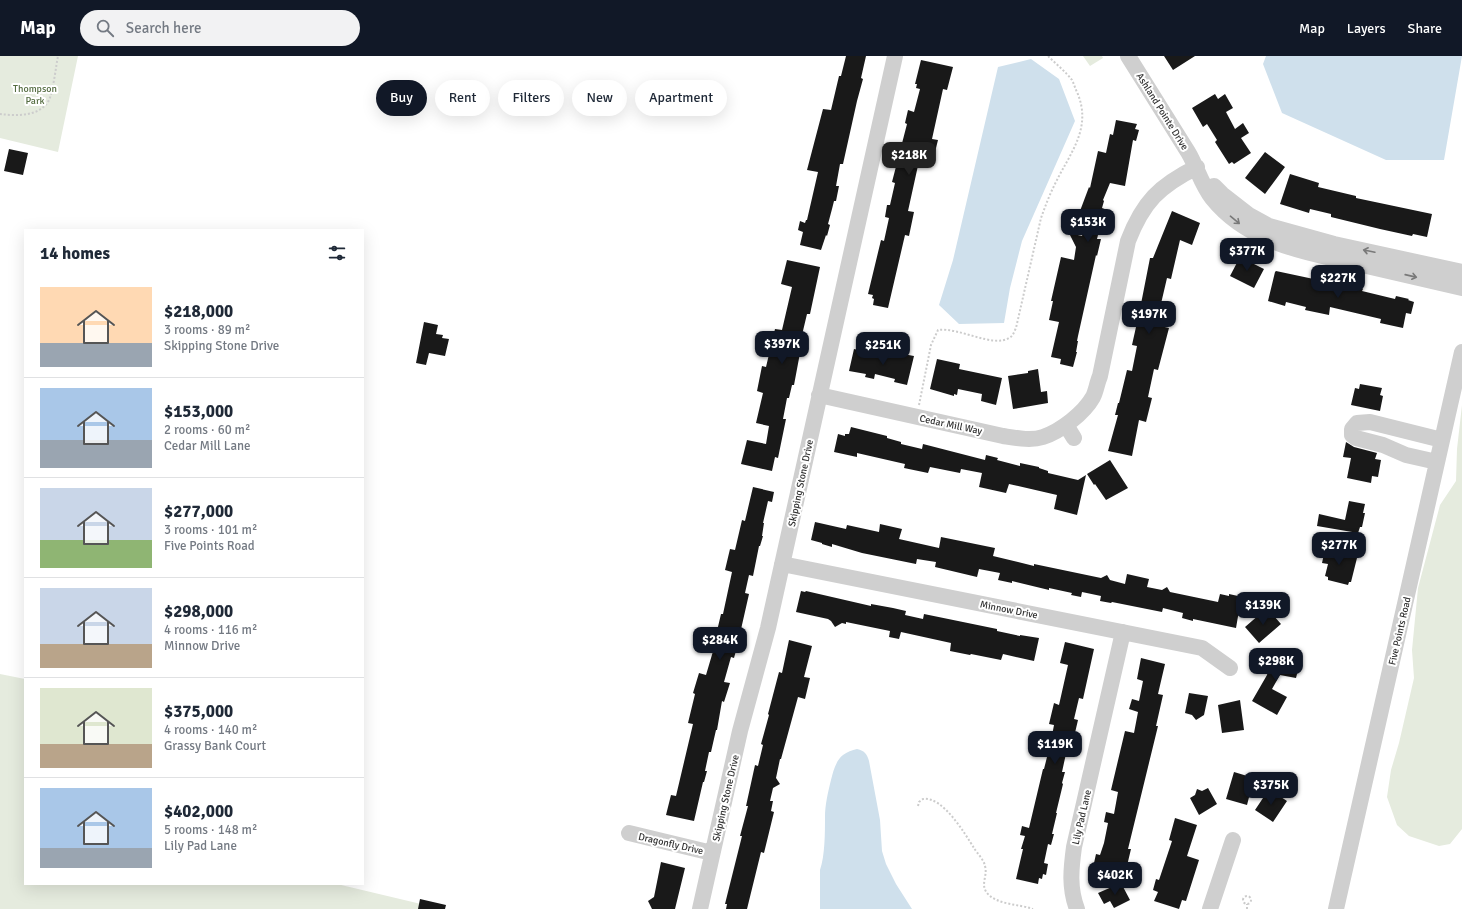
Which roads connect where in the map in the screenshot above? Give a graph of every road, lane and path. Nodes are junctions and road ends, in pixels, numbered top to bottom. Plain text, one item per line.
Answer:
1 (58, 56) edge
2 (895, 56) edge
3 (1048, 56) edge
4 (1128, 56) edge
5 (0, 114) edge
6 (1197, 167) junction
7 (1386, 263) junction
8 (1462, 272) edge
9 (1462, 288) edge
10 (1462, 352) edge
11 (819, 395) junction
12 (916, 417) junction
13 (1442, 440) junction
14 (1437, 462) junction
15 (782, 564) junction
16 (1123, 632) junction
17 (1230, 668) dead end
18 (918, 806) dead end
19 (630, 833) dead end
20 (1233, 840) dead end
21 (712, 853) junction
22 (1247, 904) junction
23 (700, 909) edge
24 (1033, 909) edge
25 (1077, 909) edge
26 (1210, 909) edge
27 (1246, 909) edge
28 (1336, 909) edge

1 - 5 path
2 - 11 street, Skipping Stone Drive
3 - 12 path
4 - 6 street, Ashland Pointe Drive
6 - 7 street, Ashland Pointe Drive
6 - 12 street, Cedar Mill Way
7 - 8 street, Ashland Pointe Drive
7 -> 9 street, Ashland Pointe Drive
10 - 13 street, Five Points Road
11 - 12 street, Cedar Mill Way
11 - 15 street, Skipping Stone Drive
13 - 14 street, Five Points Road
13 - 14 street
14 - 28 street, Five Points Road
15 - 16 street, Minnow Drive
15 - 21 street, Skipping Stone Drive
16 - 17 street, Minnow Drive
16 - 25 street, Lily Pad Lane
18 - 24 path
19 - 21 street, Dragonfly Drive
20 - 26 street
21 - 23 street, Skipping Stone Drive
22 - 22 path
22 - 27 path

